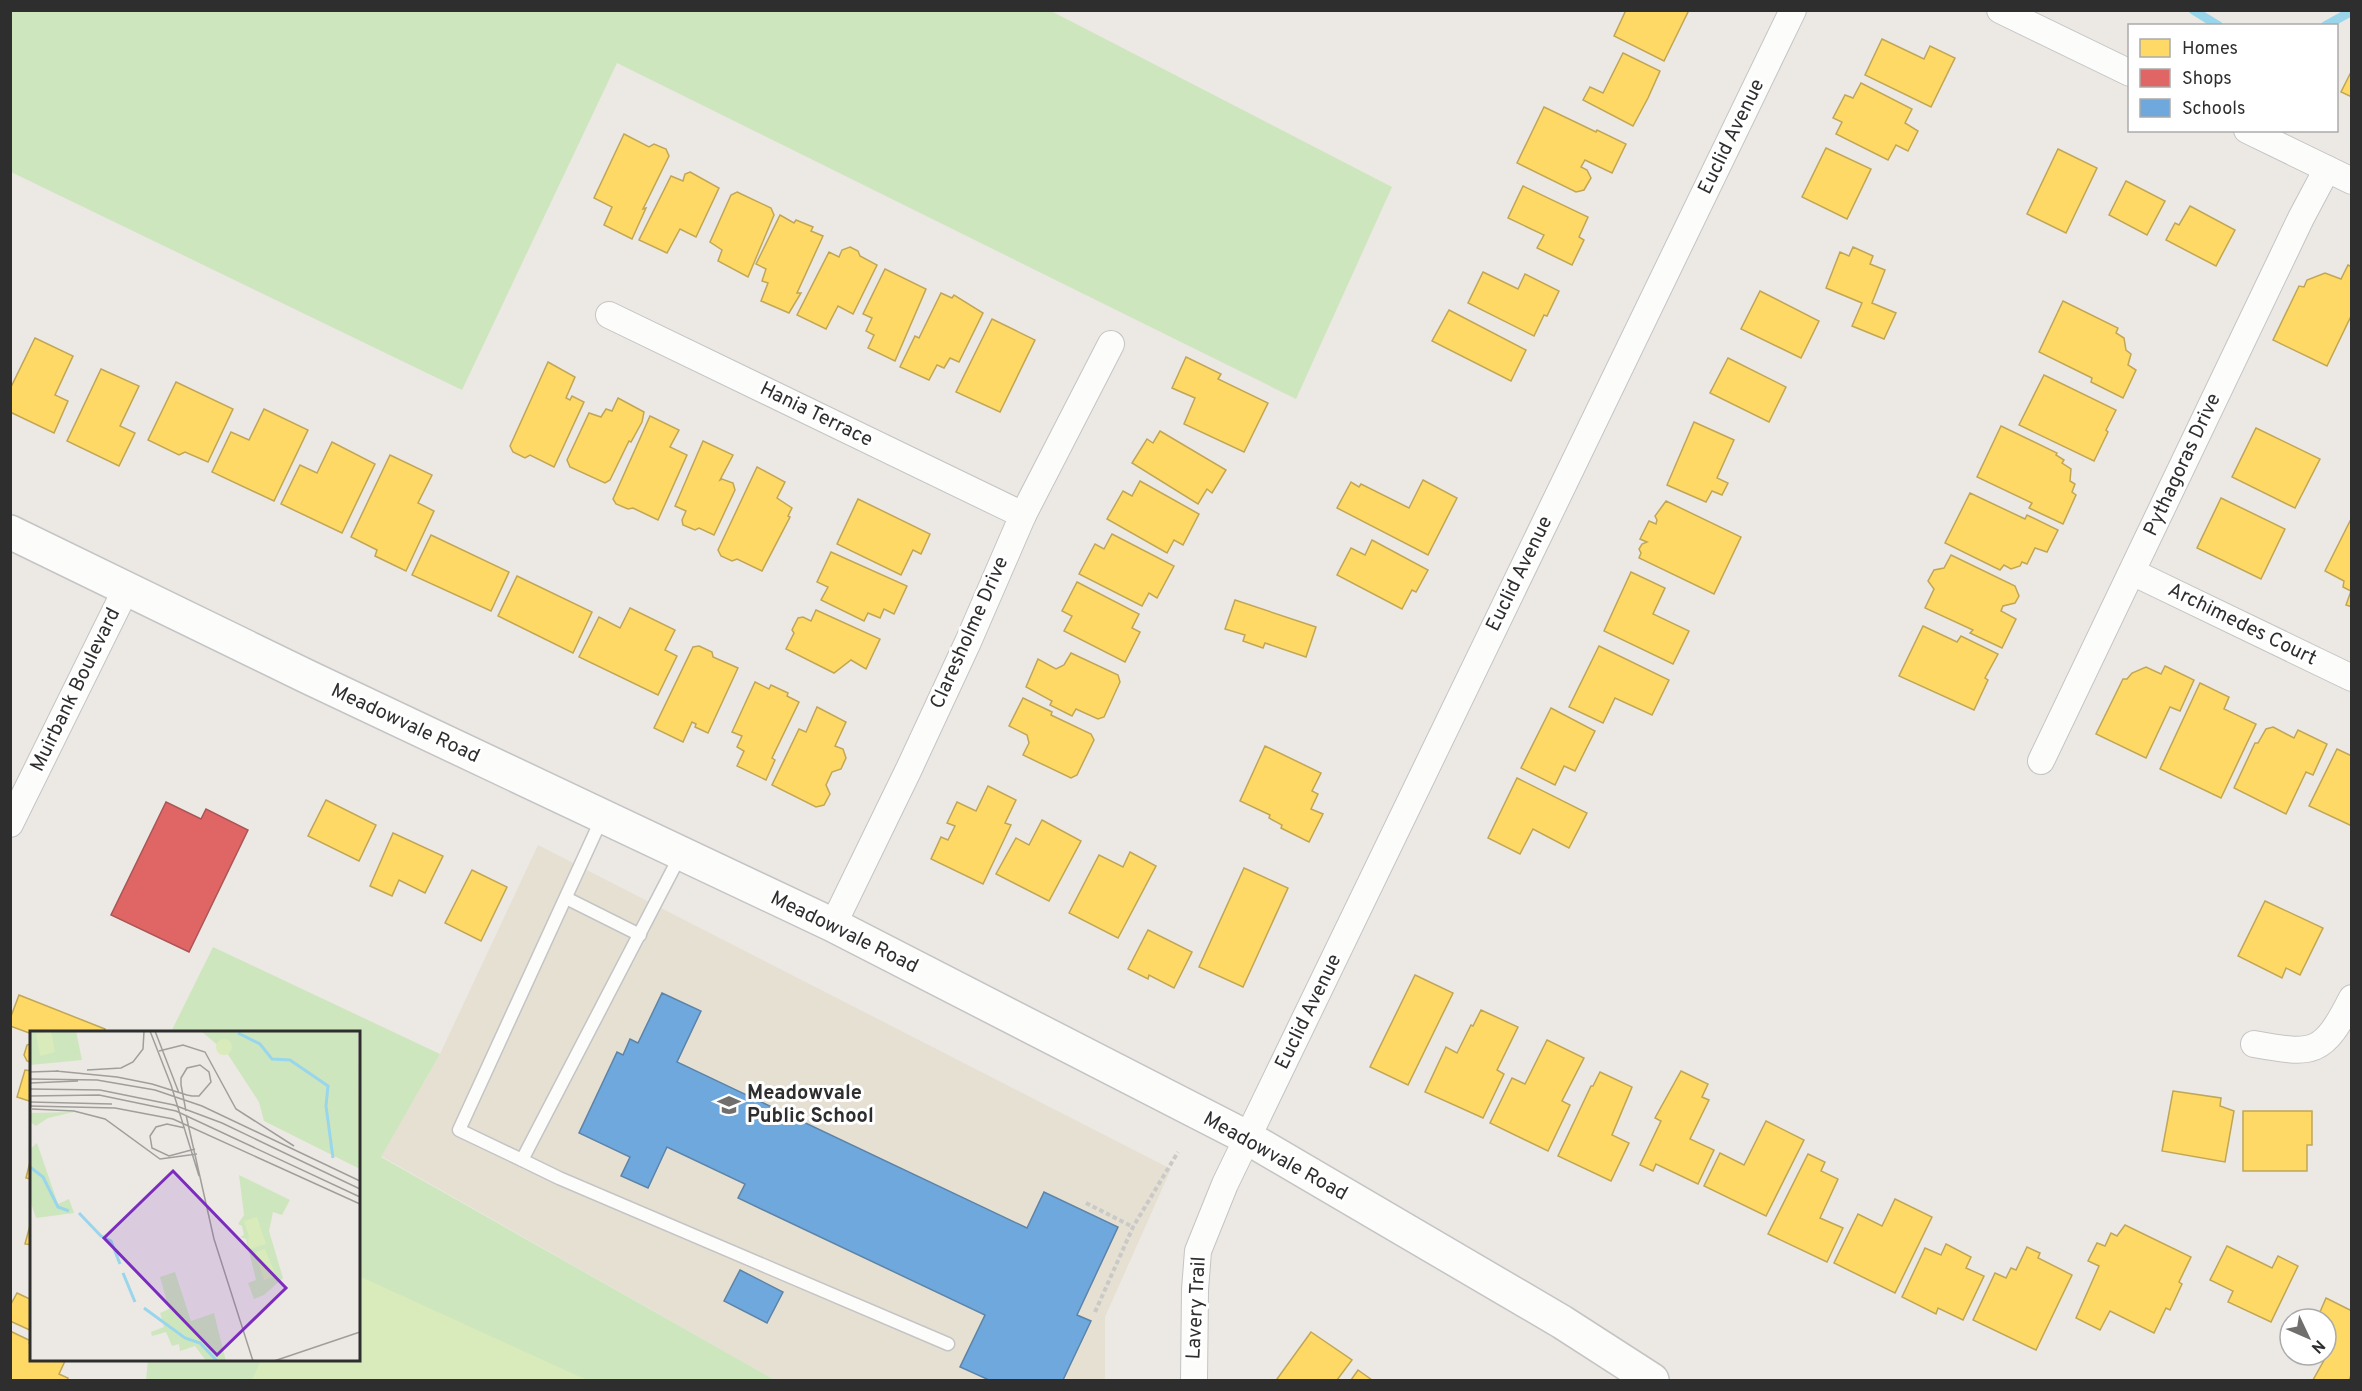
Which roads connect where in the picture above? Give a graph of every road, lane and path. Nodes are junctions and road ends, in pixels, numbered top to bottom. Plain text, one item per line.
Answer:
1 (1792, 10) edge
2 (2000, 10) edge
3 (2128, 72) edge
4 (2251, 132) edge
5 (2327, 169) junction
6 (2352, 181) edge
7 (609, 315) dead end
8 (1111, 344) dead end
9 (1023, 515) junction
10 (10, 532) edge
11 (2132, 572) junction
12 (126, 589) junction
13 (2352, 678) edge
14 (2041, 761) dead end
15 (603, 817) junction
16 (10, 824) edge
17 (681, 854) junction
18 (566, 898) junction
19 (832, 925) junction
20 (639, 935) junction
21 (2352, 998) edge
22 (2254, 1044) dead end
23 (1248, 1138) junction
24 (1178, 1152) dead end
25 (522, 1160) junction
26 (1086, 1203) dead end
27 (1132, 1227) junction
28 (1095, 1312) dead end
29 (948, 1344) dead end
30 (1194, 1380) edge
31 (1652, 1380) edge

1 - 23 street, Euclid Avenue
2 - 3 street
4 - 5 street
5 - 6 street
5 - 11 street, Pythagoras Drive
7 - 9 street, Hania Terrace
8 - 9 street, Claresholme Drive
9 - 19 street, Claresholme Drive
10 - 12 main road, Meadowvale Road
11 - 13 street, Archimedes Court
11 - 14 street, Pythagoras Drive
12 - 15 main road, Meadowvale Road
12 - 16 street, Muirbank Boulevard
15 - 17 main road, Meadowvale Road
15 - 18 lane
17 - 19 main road, Meadowvale Road
17 - 20 lane
18 - 20 lane
18 - 25 lane
19 - 23 main road, Meadowvale Road
20 - 25 lane
21 - 22 street
23 - 30 street, Lavery Trail
23 - 31 main road, Meadowvale Road
24 - 27 path
25 - 29 lane
26 - 27 path
27 - 28 path

